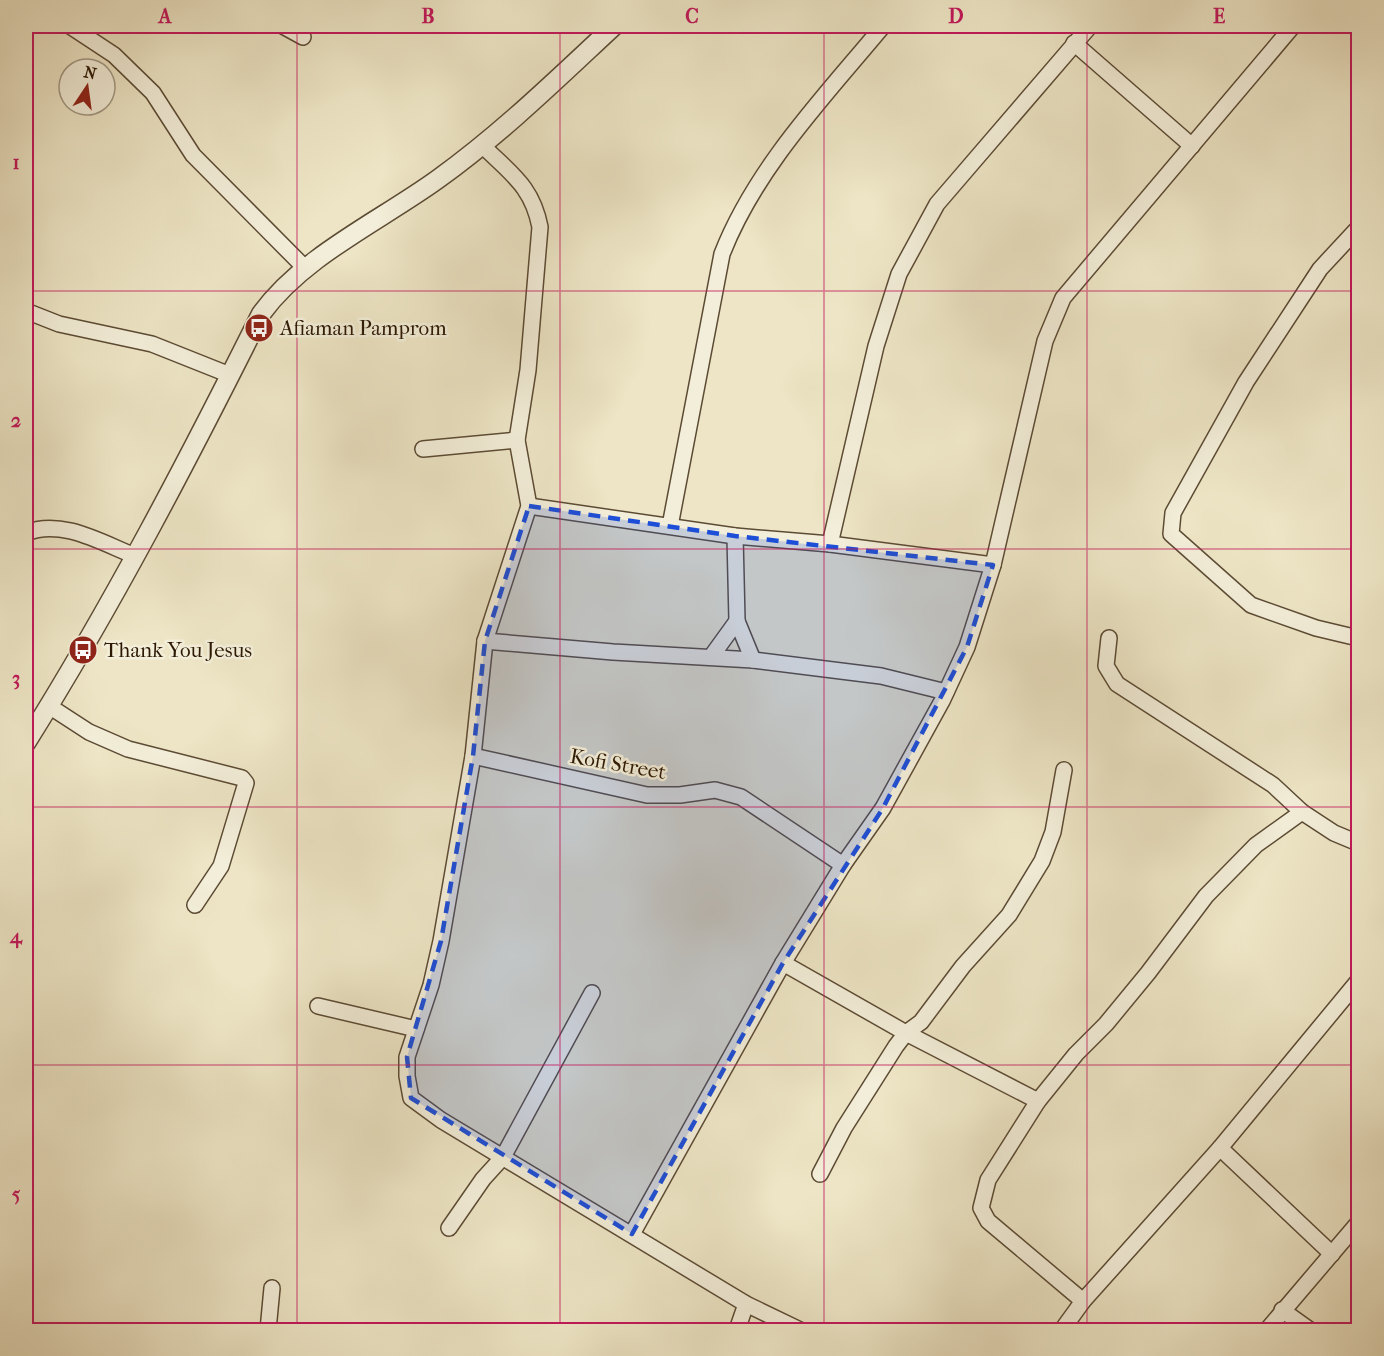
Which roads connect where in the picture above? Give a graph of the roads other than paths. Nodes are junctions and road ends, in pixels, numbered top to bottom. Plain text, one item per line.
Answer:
1 (70, 26) edge
2 (284, 26) edge
3 (614, 26) edge
4 (884, 26) edge
5 (1090, 26) edge
6 (1293, 26) edge
7 (303, 37) dead end
8 (1074, 43) junction
9 (483, 146) junction
10 (1192, 146) junction
11 (1359, 228) edge
12 (305, 268) junction
13 (26, 311) edge
14 (230, 375) junction
15 (517, 440) junction
16 (423, 448) dead end
17 (529, 506) junction
18 (670, 526) junction
19 (26, 533) edge
20 (735, 537) junction
21 (830, 544) junction
22 (135, 556) junction
23 (993, 565) junction
24 (737, 621) junction
25 (1109, 638) dead end
26 (1359, 638) edge
27 (484, 641) junction
28 (711, 657) junction
29 (753, 660) junction
30 (946, 692) junction
31 (49, 706) junction
32 (26, 742) edge
33 (473, 756) junction
34 (1064, 770) dead end
35 (1302, 812) junction
36 (1359, 843) edge
37 (843, 865) junction
38 (195, 904) dead end
39 (783, 963) junction
40 (1359, 981) edge
41 (592, 993) dead end
42 (318, 1006) dead end
43 (416, 1029) junction
44 (906, 1033) junction
45 (1038, 1101) junction
46 (1220, 1148) junction
47 (503, 1156) junction
48 (820, 1173) dead end
49 (1359, 1223) edge
50 (449, 1228) dead end
51 (632, 1234) junction
52 (1332, 1254) junction
53 (272, 1288) dead end
54 (1083, 1301) junction
55 (746, 1304) junction
56 (1282, 1310) junction
57 (268, 1330) edge
58 (737, 1330) edge
59 (800, 1330) edge
60 (1062, 1330) edge
61 (1267, 1330) edge
62 (1310, 1330) edge

1 - 12 street
2 - 7 street
3 - 9 street
4 - 18 street
5 - 8 street
6 - 10 street
8 - 10 street
8 - 21 street
9 - 12 street
9 - 15 street
10 - 23 street
11 - 26 street
12 - 14 street
13 - 14 street
14 - 22 street
15 - 16 street
15 - 17 street
17 - 18 street
17 - 27 street
18 - 20 street
19 - 22 street
20 - 21 street
20 - 24 street
21 - 23 street
22 - 31 street
23 - 30 street
24 - 28 street
24 - 29 street
25 - 35 street
27 - 28 street
27 - 33 street
28 - 29 street
29 - 30 street
30 - 37 street
31 - 32 street
31 - 38 street
33 - 37 street, Kofi Street
33 - 43 street
34 - 44 street
35 - 36 street
35 - 45 street
37 - 39 street
39 - 44 street
39 - 51 street
40 - 46 street
41 - 47 street
42 - 43 street
43 - 47 street
44 - 45 street
44 - 48 street
45 - 54 street
46 - 52 street
46 - 54 street
47 - 50 street
47 - 51 street
49 - 52 street
51 - 55 street
52 - 56 street
53 - 57 street
54 - 60 street
55 - 58 street
55 - 59 street
56 - 61 street
56 - 62 street

